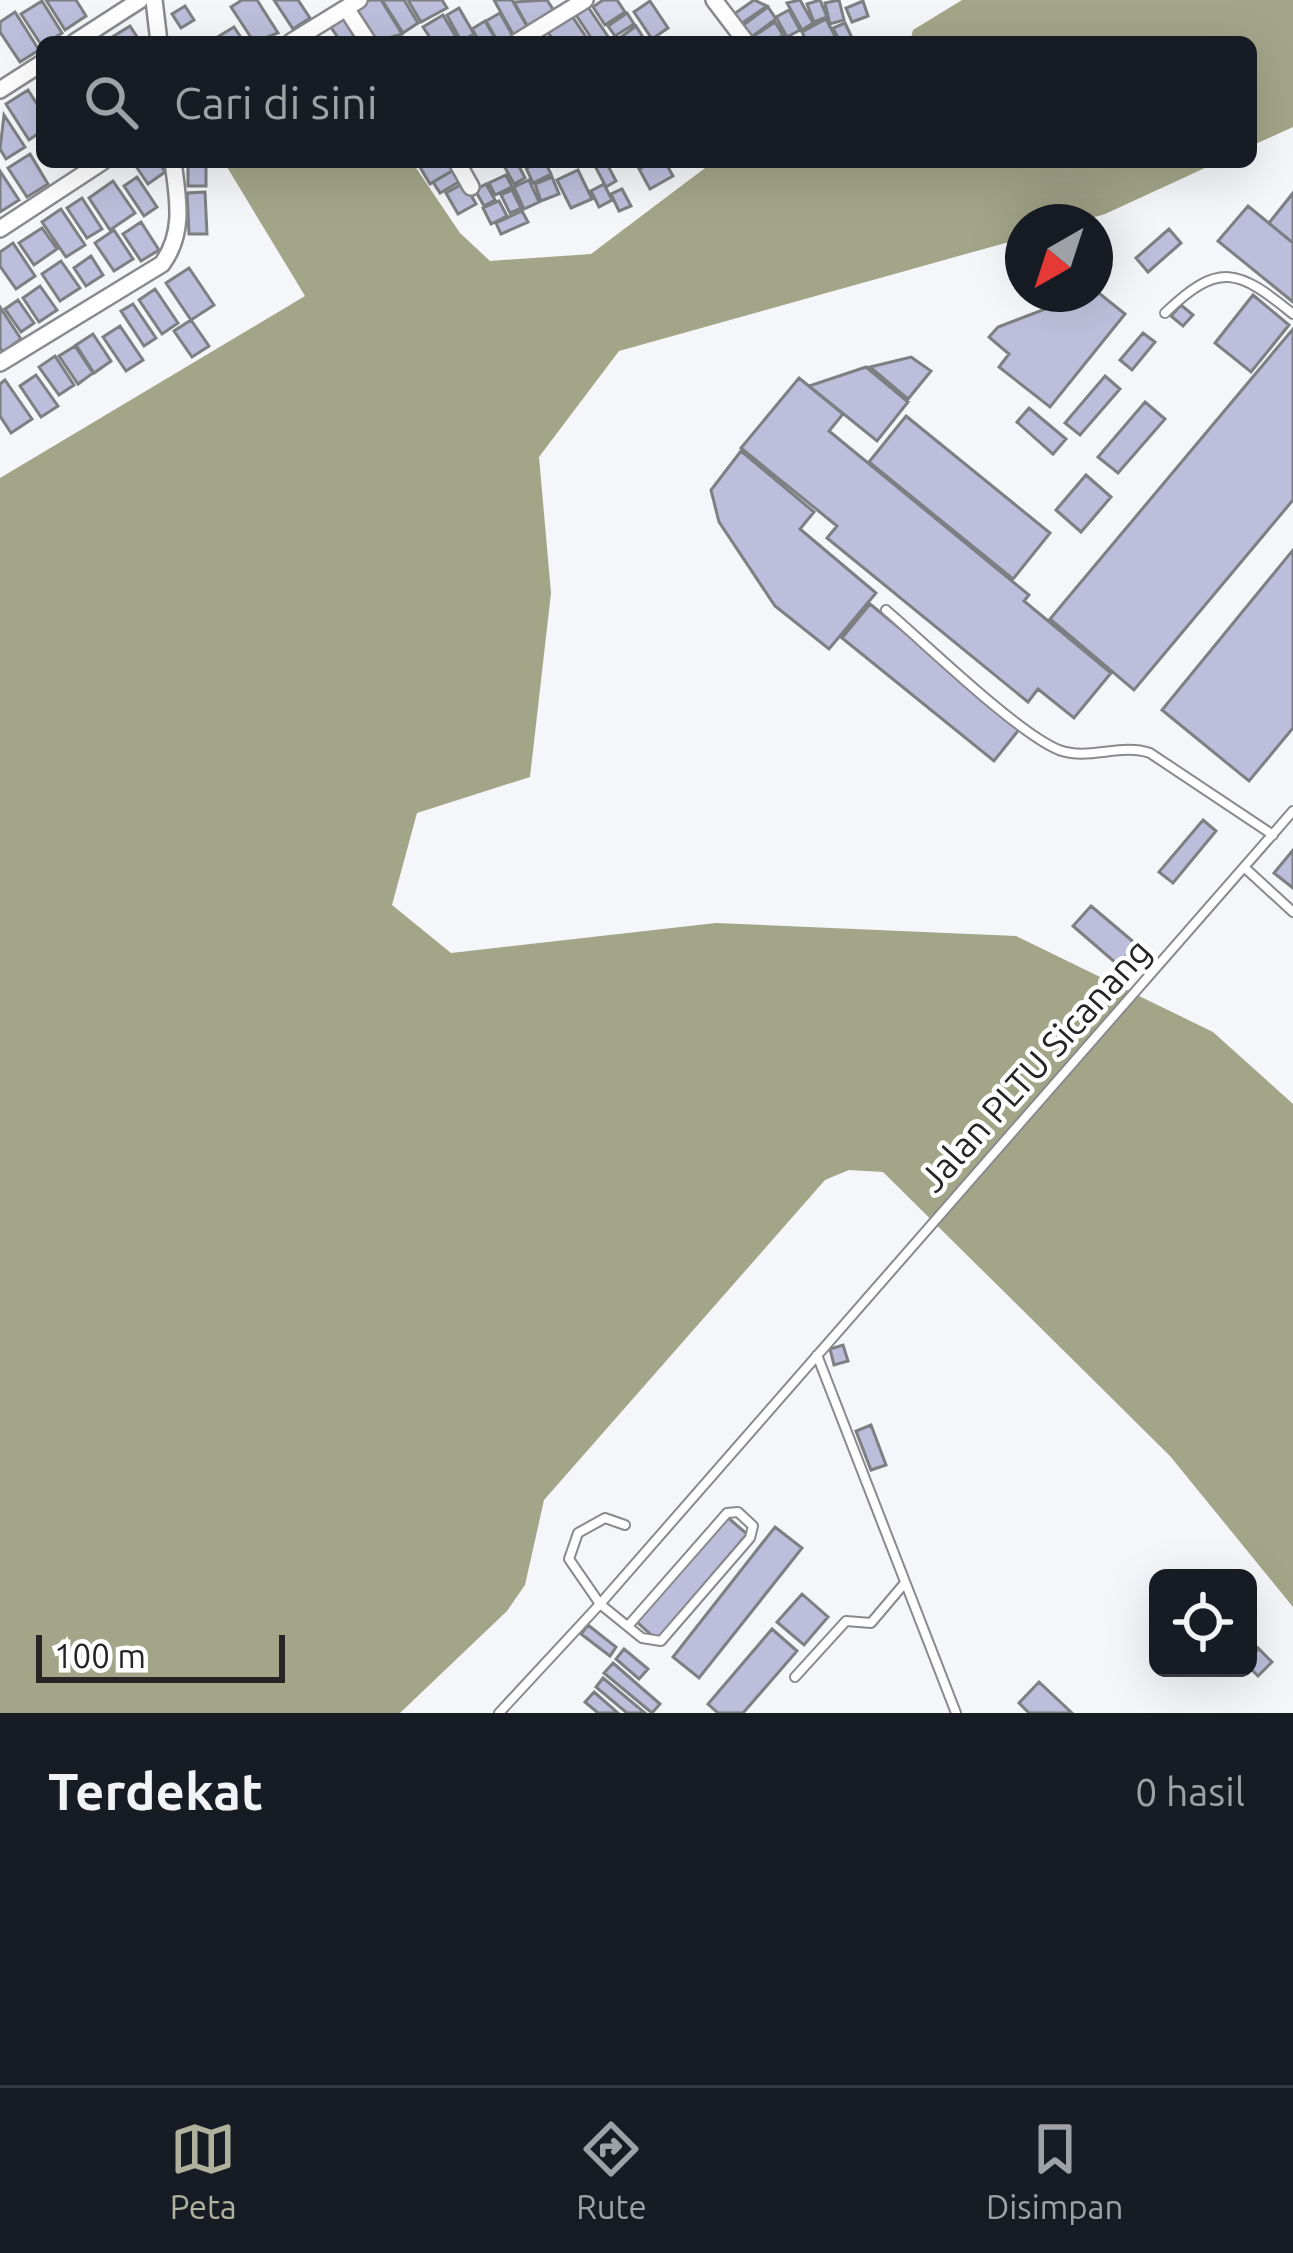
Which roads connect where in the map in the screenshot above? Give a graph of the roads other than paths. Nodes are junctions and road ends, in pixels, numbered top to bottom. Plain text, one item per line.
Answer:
1 (140, 0) edge
2 (154, 0) edge
3 (585, 0) edge
4 (714, 0) edge
5 (352, 4) edge
6 (84, 36) edge
7 (158, 36) edge
8 (301, 36) edge
9 (365, 36) edge
10 (527, 36) edge
11 (741, 36) edge
12 (36, 67) edge
13 (0, 90) edge
14 (93, 168) edge
15 (174, 168) edge
16 (460, 168) edge
17 (470, 187) dead end
18 (0, 229) edge
19 (1165, 313) dead end
20 (1293, 314) edge
21 (0, 364) edge
22 (886, 610) dead end
23 (1293, 811) edge
24 (1273, 835) junction
25 (1245, 868) junction
26 (1293, 912) edge
27 (817, 1355) junction
28 (626, 1526) dead end
29 (904, 1584) junction
30 (600, 1604) junction
31 (628, 1626) junction
32 (795, 1677) dead end
33 (499, 1713) edge
34 (956, 1713) edge

1 - 6 street
2 - 7 street
3 - 10 street
4 - 11 street
5 - 8 street
5 - 9 street
12 - 13 street
14 - 18 street
15 - 21 street
16 - 17 street
19 - 20 lane
22 - 24 lane
23 - 24 lane, Jalan PLTU Sicanang
24 - 25 lane, Jalan PLTU Sicanang
25 - 26 lane
25 - 27 lane, Jalan PLTU Sicanang
27 - 29 lane
27 - 30 lane, Jalan PLTU Sicanang
28 - 30 lane
29 - 32 lane
29 - 34 lane
30 - 31 lane
30 - 33 lane, Jalan PLTU Sicanang
31 - 31 lane

